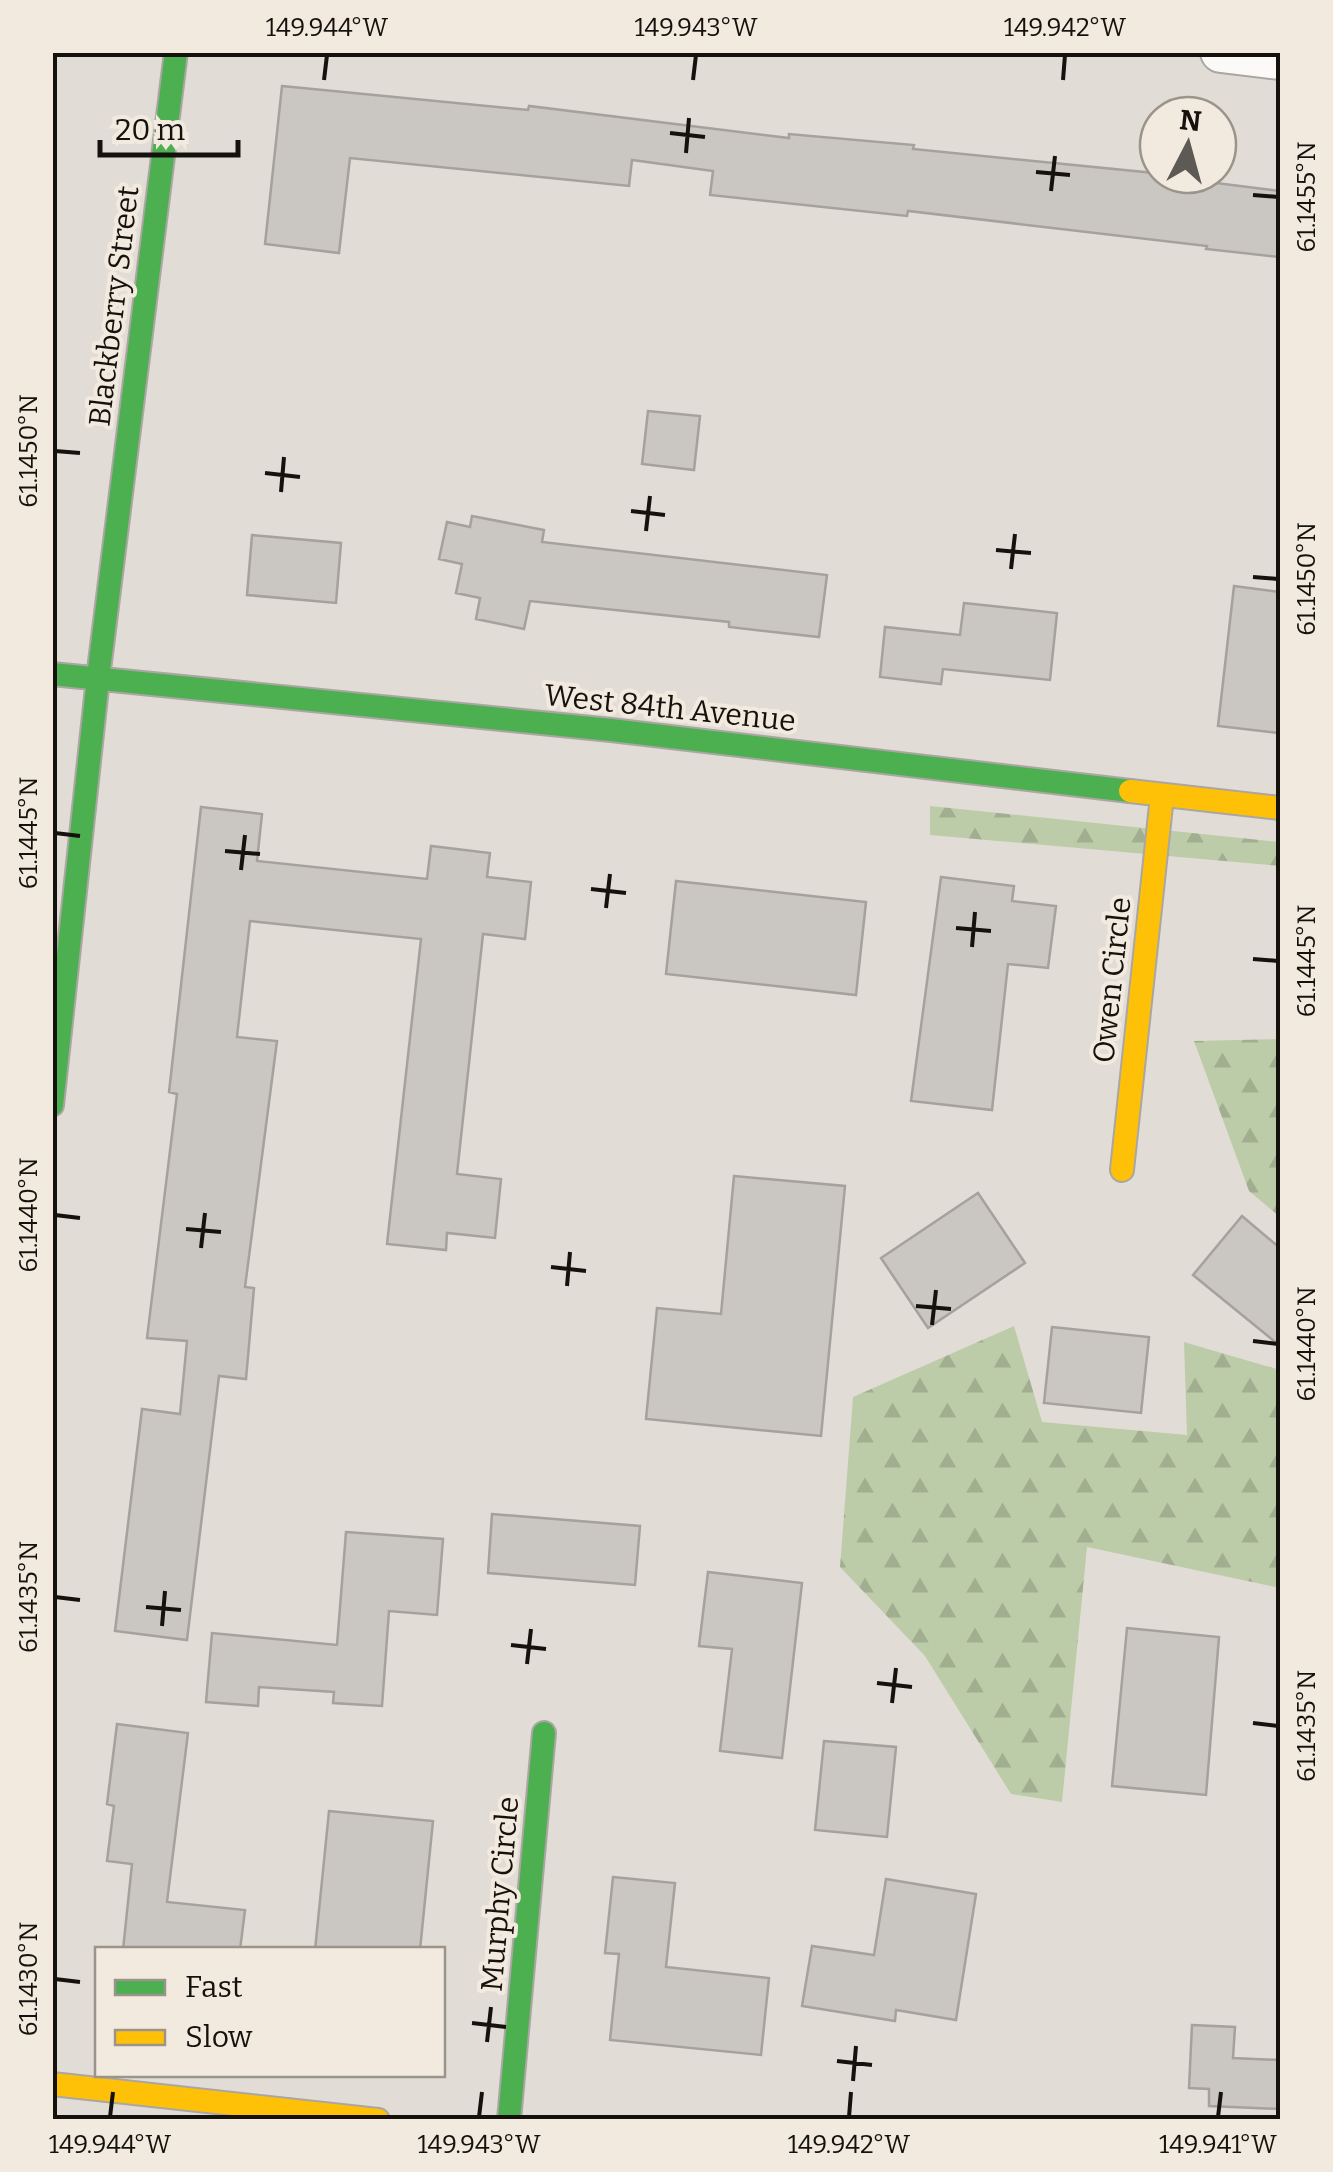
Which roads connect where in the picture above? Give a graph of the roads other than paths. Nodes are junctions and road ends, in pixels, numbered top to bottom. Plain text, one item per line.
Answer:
1 (176, 52) edge
2 (1220, 52) edge
3 (1280, 59) edge
4 (52, 674) edge
5 (98, 678) junction
6 (1162, 796) junction
7 (1280, 808) edge
8 (52, 1104) edge
9 (1122, 1170) dead end
10 (544, 1733) dead end
11 (52, 2084) edge
12 (378, 2120) edge
13 (510, 2120) edge

1 - 5 street, Blackberry Street
2 - 3 street
4 - 5 street, West 84th Avenue
5 - 6 street, West 84th Avenue
5 - 8 street, Blackberry Street
6 - 7 street, West 84th Avenue
6 - 9 street, Owen Circle
10 - 13 street, Murphy Circle
11 - 12 street

